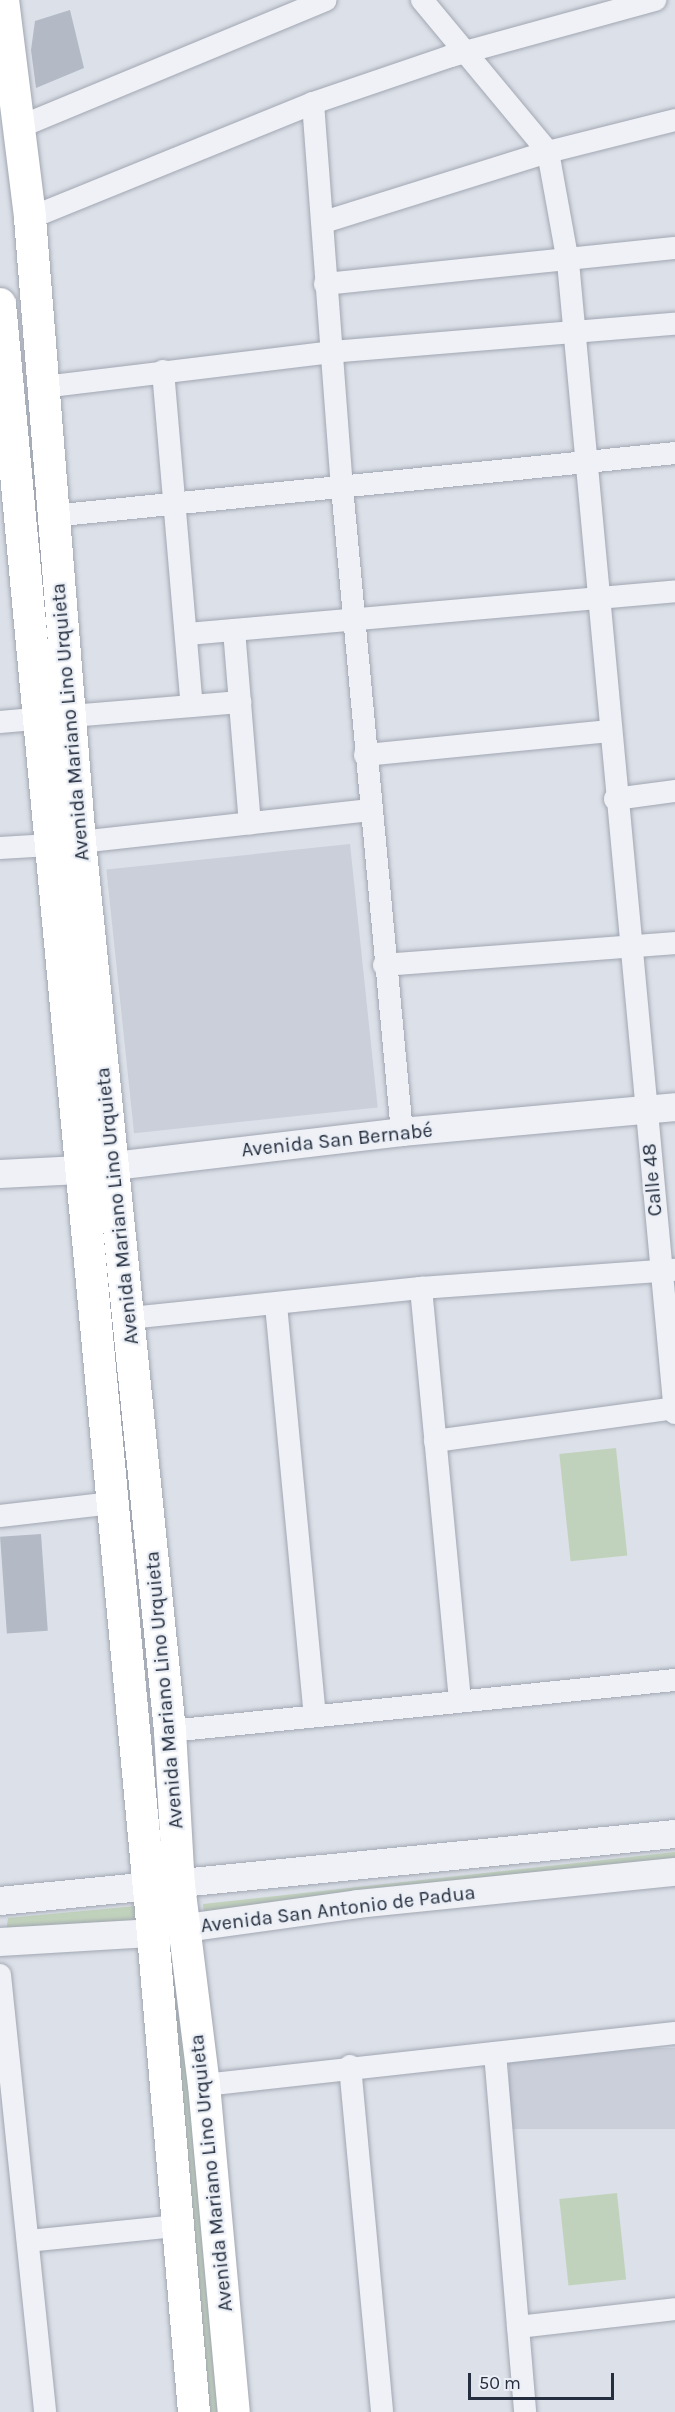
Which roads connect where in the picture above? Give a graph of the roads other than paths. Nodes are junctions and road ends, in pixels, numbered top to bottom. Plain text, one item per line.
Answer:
1 (3, 0) edge
2 (326, 0) edge
3 (422, 0) edge
4 (655, 0) edge
5 (467, 51) junction
6 (313, 103) junction
7 (675, 120) edge
8 (17, 128) junction
9 (548, 152) junction
10 (30, 218) junction
11 (324, 222) junction
12 (675, 248) edge
13 (568, 262) junction
14 (325, 284) junction
15 (0, 304) edge
16 (675, 324) edge
17 (573, 335) junction
18 (331, 352) junction
19 (163, 370) junction
20 (3, 387) edge
21 (43, 387) junction
22 (675, 453) edge
23 (584, 463) junction
24 (342, 486) junction
25 (173, 505) junction
26 (52, 516) junction
27 (9, 520) edge
28 (675, 591) edge
29 (597, 599) junction
30 (354, 620) junction
31 (234, 630) junction
32 (187, 634) junction
33 (240, 702) junction
34 (192, 706) junction
35 (71, 716) junction
36 (37, 719) junction
37 (0, 722) edge
38 (609, 731) junction
39 (365, 755) junction
40 (675, 790) edge
41 (615, 799) junction
42 (370, 810) junction
43 (250, 824) junction
44 (65, 844) junction
45 (0, 848) edge
46 (675, 943) edge
47 (630, 947) junction
48 (384, 965) junction
49 (675, 1107) edge
50 (646, 1109) junction
51 (402, 1132) junction
52 (111, 1165) junction
53 (80, 1170) junction
54 (0, 1174) edge
55 (668, 1271) edge
56 (421, 1288) junction
57 (276, 1305) junction
58 (130, 1318) junction
59 (675, 1410) edge
60 (435, 1441) junction
61 (112, 1503) junction
62 (0, 1516) edge
63 (675, 1680) edge
64 (460, 1701) junction
65 (315, 1715) junction
66 (170, 1731) junction
67 (675, 1834) edge
68 (526, 1850) junction
69 (354, 1867) junction
70 (675, 1872) edge
71 (530, 1886) junction
72 (164, 1887) junction
73 (0, 1901) edge
74 (357, 1904) junction
75 (185, 1928) junction
76 (150, 1933) junction
77 (0, 1942) edge
78 (0, 1975) edge
79 (675, 2033) edge
80 (495, 2053) junction
81 (350, 2066) junction
82 (204, 2085) junction
83 (6, 2102) edge
84 (176, 2226) junction
85 (28, 2241) junction
86 (675, 2309) edge
87 (518, 2327) junction
88 (45, 2412) edge
89 (194, 2412) edge
90 (234, 2412) edge
91 (382, 2412) edge
92 (525, 2412) edge

1 - 8 main road, Avenida Mariano Lino Urquieta
2 - 8 street
3 - 5 street
4 - 5 street
5 - 6 street
5 - 9 street
6 - 10 street
6 - 11 street
7 - 9 street
8 - 10 main road, Avenida Mariano Lino Urquieta
9 - 11 street
9 - 13 street, Calle 48
10 - 21 main road, Avenida Mariano Lino Urquieta
11 - 14 street
12 - 13 street
13 - 14 street
13 - 17 street, Calle 48
14 - 18 street
15 - 20 main road, Avenida Mariano Lino Urquieta
16 - 17 street
17 - 18 street
17 - 23 street, Calle 48
18 - 19 street
18 - 24 street
19 - 21 street
19 - 25 street
20 - 27 main road, Avenida Mariano Lino Urquieta
21 - 26 main road, Avenida Mariano Lino Urquieta
22 - 23 street
23 - 24 street
23 - 29 street, Calle 48
24 - 25 street
24 - 30 street
25 - 26 street
25 - 32 street
26 - 35 main road, Avenida Mariano Lino Urquieta
27 - 36 main road, Avenida Mariano Lino Urquieta
28 - 29 street
29 - 30 street
29 - 38 street, Calle 48
30 - 31 street
30 - 39 street
31 - 32 street
31 - 33 street
32 - 34 street
33 - 34 street
33 - 43 street
34 - 35 street
35 - 44 main road, Avenida Mariano Lino Urquieta
36 - 37 street
36 - 44 main road, Avenida Mariano Lino Urquieta
38 - 39 street
38 - 41 street, Calle 48
39 - 42 street
40 - 41 street
41 - 47 street, Calle 48
42 - 43 street
42 - 48 street
43 - 44 street
44 - 45 street
44 - 52 main road, Avenida Mariano Lino Urquieta
44 - 53 main road, Avenida Mariano Lino Urquieta
46 - 47 street
47 - 48 street
47 - 50 street, Calle 48
48 - 51 street
49 - 50 street, Avenida San Bernabé
50 - 51 street, Avenida San Bernabé
50 - 55 street, Calle 48
51 - 52 street, Avenida San Bernabé
52 - 53 street, Avenida San Bernabé
52 - 58 main road, Avenida Mariano Lino Urquieta
53 - 54 street, Avenida San Bernabé
53 - 61 main road, Avenida Mariano Lino Urquieta
55 - 56 street
55 - 59 street, Calle 48
56 - 57 street
56 - 60 street
57 - 58 street
57 - 65 street
58 - 66 main road, Avenida Mariano Lino Urquieta
59 - 60 street
60 - 64 street
61 - 62 street
61 - 72 main road, Avenida Mariano Lino Urquieta
63 - 64 street
64 - 65 street
65 - 66 street
66 - 72 main road, Avenida Mariano Lino Urquieta
67 - 68 street, Avenida San Antonio de Padua
68 - 69 street, Avenida San Antonio de Padua
68 - 71 street
69 - 72 street, Avenida San Antonio de Padua
69 - 74 street
70 - 71 street, Avenida San Antonio de Padua
71 - 74 street, Avenida San Antonio de Padua
72 - 73 street, Avenida San Antonio de Padua
72 - 75 main road, Avenida Mariano Lino Urquieta
72 - 76 main road, Avenida Mariano Lino Urquieta
74 - 75 street, Avenida San Antonio de Padua
75 - 76 street, Avenida San Antonio de Padua
75 - 82 main road, Avenida Mariano Lino Urquieta
76 - 77 street, Avenida San Antonio de Padua
76 - 84 main road, Avenida Mariano Lino Urquieta
78 - 83 street
79 - 80 street
80 - 81 street
80 - 87 street
81 - 82 street
81 - 91 street
82 - 90 main road, Avenida Mariano Lino Urquieta
83 - 85 street
84 - 85 street
84 - 89 main road, Avenida Mariano Lino Urquieta
85 - 88 street
86 - 87 street
87 - 92 street

